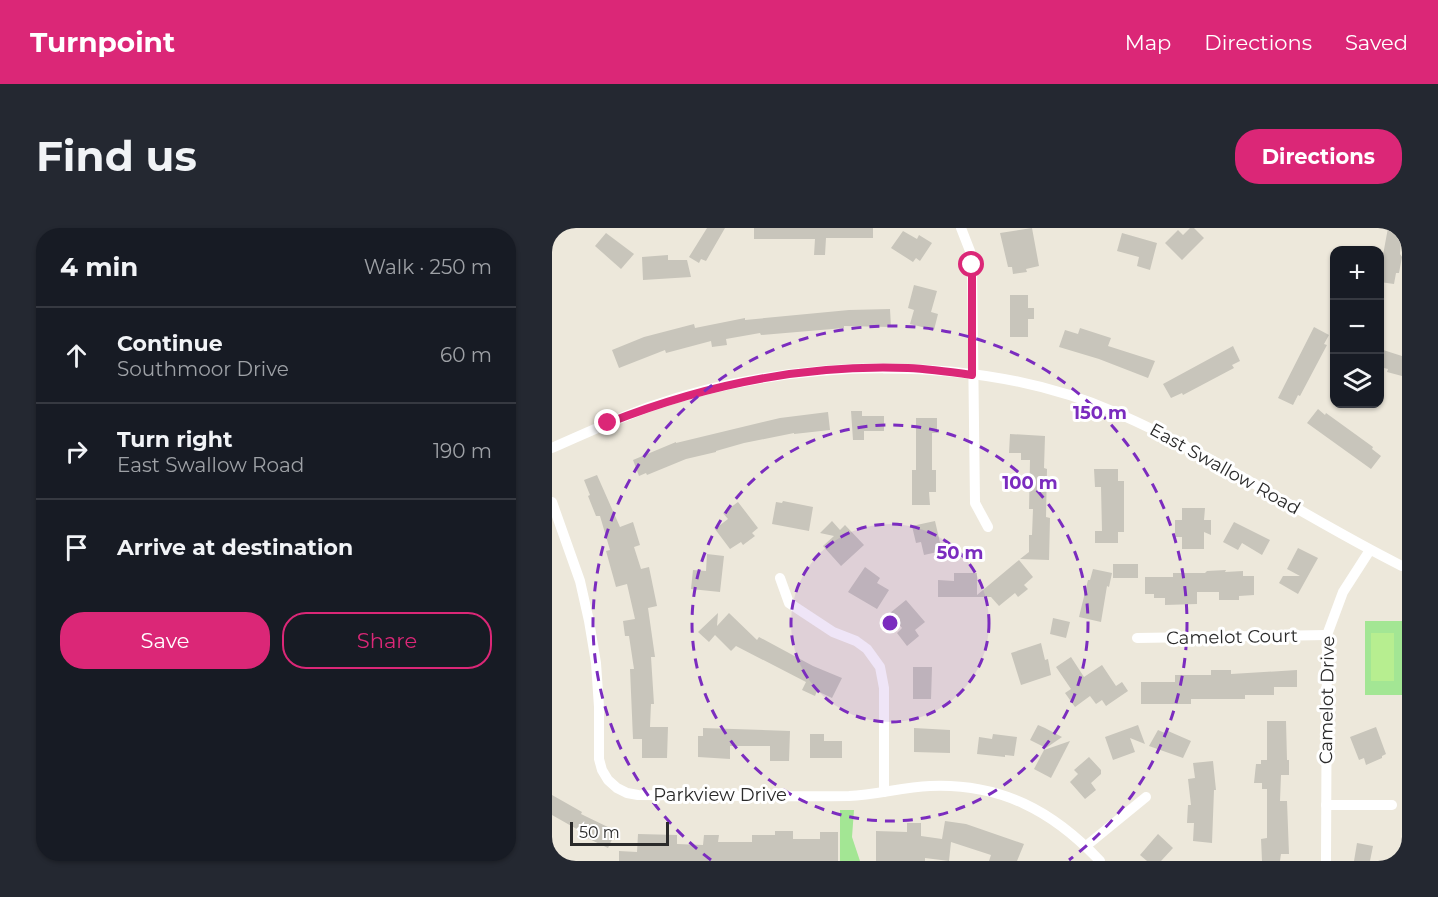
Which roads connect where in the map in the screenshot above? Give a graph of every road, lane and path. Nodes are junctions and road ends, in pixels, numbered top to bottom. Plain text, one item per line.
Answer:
1 (961, 228) edge
2 (972, 375) junction
3 (552, 448) edge
4 (552, 502) edge
5 (988, 527) dead end
6 (1370, 550) junction
7 (1402, 566) edge
8 (780, 578) dead end
9 (1327, 635) junction
10 (1137, 638) dead end
11 (884, 792) junction
12 (1146, 797) dead end
13 (1326, 805) junction
14 (1392, 805) dead end
15 (1086, 846) junction
16 (1100, 861) edge
17 (1326, 861) edge

1 - 2 street
2 - 3 street, East Swallow Road
2 - 5 street
2 - 6 street, East Swallow Road
4 - 11 street, Parkview Drive
6 - 7 street, East Swallow Road
6 - 9 street, Camelot Drive
8 - 11 street
9 - 10 street, Camelot Court
9 - 13 street, Camelot Drive
11 - 15 street, Parkview Drive
12 - 15 street
13 - 14 street
13 - 17 street, Camelot Drive
15 - 16 street, Parkview Drive

